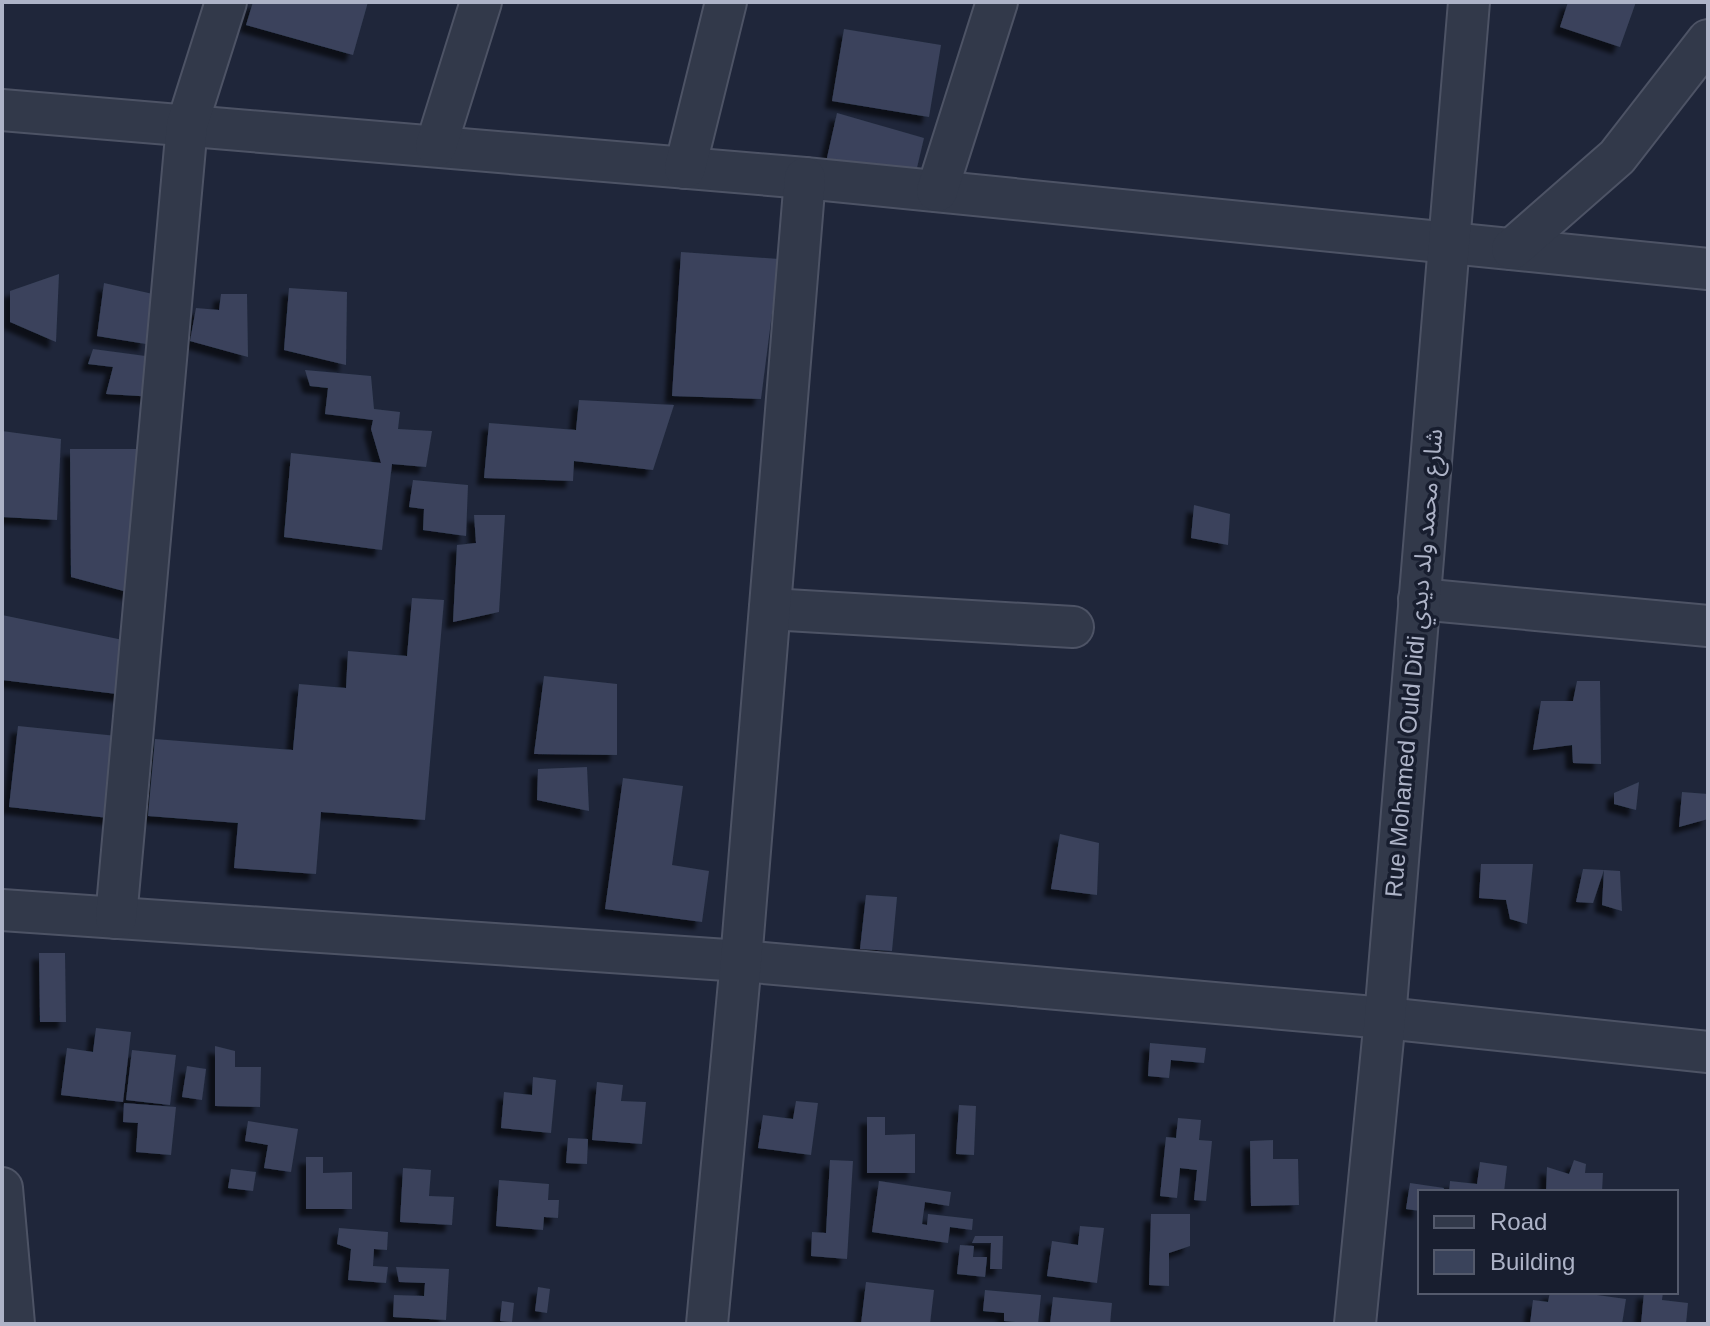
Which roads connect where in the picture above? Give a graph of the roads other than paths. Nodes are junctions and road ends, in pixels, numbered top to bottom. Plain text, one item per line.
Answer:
1 (226, 2) edge
2 (481, 2) edge
3 (726, 2) edge
4 (997, 2) edge
5 (1469, 2) edge
6 (1708, 40) edge
7 (2, 110) edge
8 (187, 125) junction
9 (436, 146) junction
10 (685, 168) junction
11 (805, 178) junction
12 (937, 191) junction
13 (1448, 243) junction
14 (1512, 249) junction
15 (1708, 269) edge
16 (1419, 599) junction
17 (770, 609) junction
18 (1708, 626) edge
19 (1073, 627) dead end
20 (2, 910) edge
21 (116, 918) junction
22 (741, 961) junction
23 (1385, 1018) junction
24 (1708, 1052) edge
25 (2, 1188) edge
26 (14, 1324) edge
27 (707, 1324) edge
28 (1355, 1324) edge

1 - 8 street
2 - 9 street
3 - 10 street
4 - 12 street
5 - 13 street, Rue Mohamed Ould Didi شارع محمد ولد ديدي
6 - 14 street
7 - 8 street
8 - 9 street
8 - 21 street
9 - 10 street
10 - 11 street
11 - 12 street
11 - 17 street
12 - 13 street
13 - 14 street
13 - 16 street, Rue Mohamed Ould Didi شارع محمد ولد ديدي
14 - 15 street
16 - 18 street
16 - 23 street, Rue Mohamed Ould Didi شارع محمد ولد ديدي
17 - 19 street
17 - 22 street
20 - 21 street
21 - 22 street
22 - 23 street
22 - 27 street
23 - 24 street
23 - 28 street, Rue Mohamed Ould Didi شارع محمد ولد ديدي
25 - 26 street

